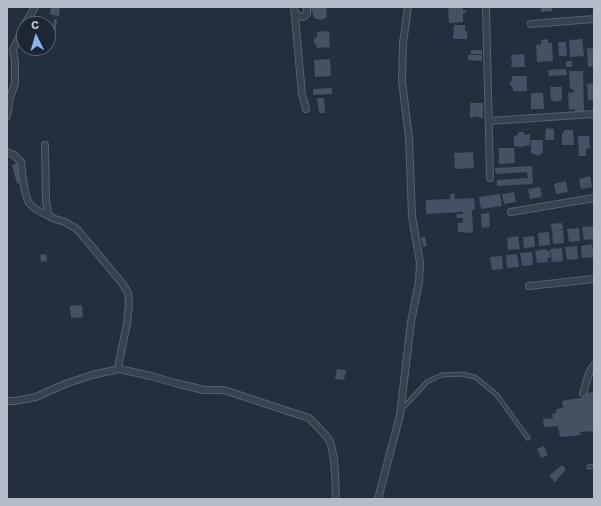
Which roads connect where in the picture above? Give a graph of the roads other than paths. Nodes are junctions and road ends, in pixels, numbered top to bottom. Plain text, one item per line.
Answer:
1 (35, 7) edge
2 (306, 7) edge
3 (408, 7) edge
4 (486, 7) edge
5 (294, 9) edge
6 (30, 16) edge
7 (594, 18) edge
8 (531, 24) dead end
9 (16, 43) edge
10 (306, 109) dead end
11 (594, 114) edge
12 (7, 116) edge
13 (489, 121) junction
14 (45, 145) dead end
15 (7, 152) edge
16 (490, 178) dead end
17 (594, 198) edge
18 (511, 212) dead end
19 (51, 217) junction
20 (594, 279) edge
21 (529, 286) dead end
22 (594, 365) edge
23 (119, 369) junction
24 (583, 392) dead end
25 (7, 401) edge
26 (400, 412) junction
27 (528, 438) dead end
28 (594, 466) edge
29 (589, 467) dead end
30 (336, 499) edge
31 (378, 499) edge

1 - 6 street
2 - 5 street
3 - 26 street
4 - 13 street
5 - 10 street
7 - 8 street
9 - 12 street
11 - 13 street
13 - 16 street
14 - 19 street
15 - 19 street
17 - 18 street
19 - 23 street
20 - 21 street
22 - 24 street
23 - 25 street
23 - 30 street
26 - 27 lane
26 - 31 street
28 - 29 lane

